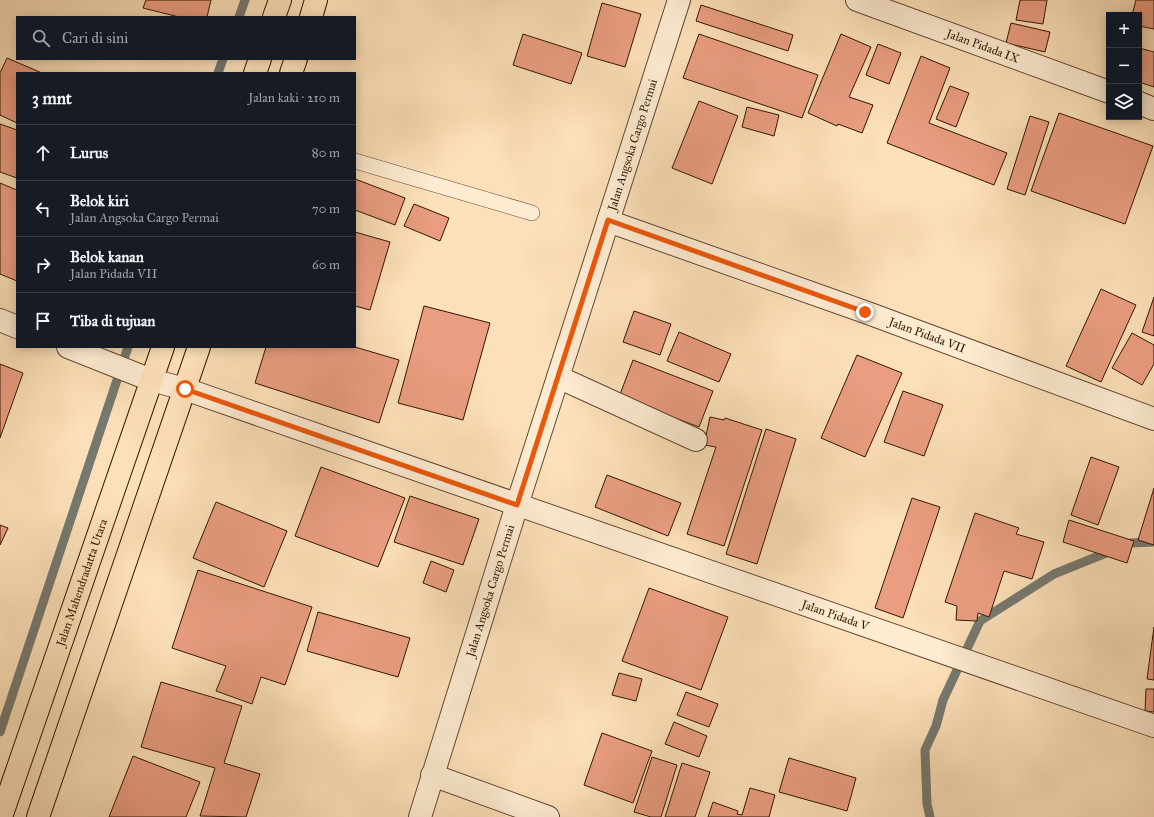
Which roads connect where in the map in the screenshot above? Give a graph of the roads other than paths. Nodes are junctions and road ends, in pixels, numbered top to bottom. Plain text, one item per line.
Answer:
1 (280, 0) edge
2 (316, 0) edge
3 (679, 0) edge
4 (857, 0) edge
5 (274, 16) edge
6 (310, 16) edge
7 (260, 60) edge
8 (296, 60) edge
9 (255, 72) edge
10 (291, 72) edge
11 (1106, 91) edge
12 (1142, 104) edge
13 (1154, 109) edge
14 (356, 161) edge
15 (532, 212) dead end
16 (608, 220) junction
17 (0, 320) edge
18 (16, 327) edge
19 (71, 348) edge
20 (162, 348) edge
21 (199, 348) edge
22 (558, 377) junction
23 (151, 380) junction
24 (185, 389) junction
25 (1154, 419) edge
26 (696, 440) dead end
27 (517, 505) junction
28 (1154, 726) edge
29 (432, 775) junction
30 (1, 817) edge
31 (38, 817) edge
32 (420, 817) edge
33 (548, 817) edge

1 - 5 highway
2 - 6 highway
3 - 16 street, Jalan Angsoka Cargo Permai
4 - 11 street, Jalan Pidada IX
7 - 9 highway
8 - 10 highway
12 - 13 street
14 - 15 lane
16 - 22 street, Jalan Angsoka Cargo Permai
16 - 25 street, Jalan Pidada VII
17 - 18 street
19 - 23 street, Jalan Pidada V
20 - 23 highway, Jalan Mahendradatta Utara
21 - 24 highway
22 - 26 street
22 - 27 street, Jalan Angsoka Cargo Permai
23 - 24 street, Jalan Pidada V
23 - 30 highway, Jalan Mahendradatta Utara
24 - 27 street, Jalan Pidada V
24 - 31 highway
27 - 28 street, Jalan Pidada V
27 - 29 street, Jalan Angsoka Cargo Permai
29 - 32 street, Jalan Angsoka Cargo Permai
29 - 33 street

